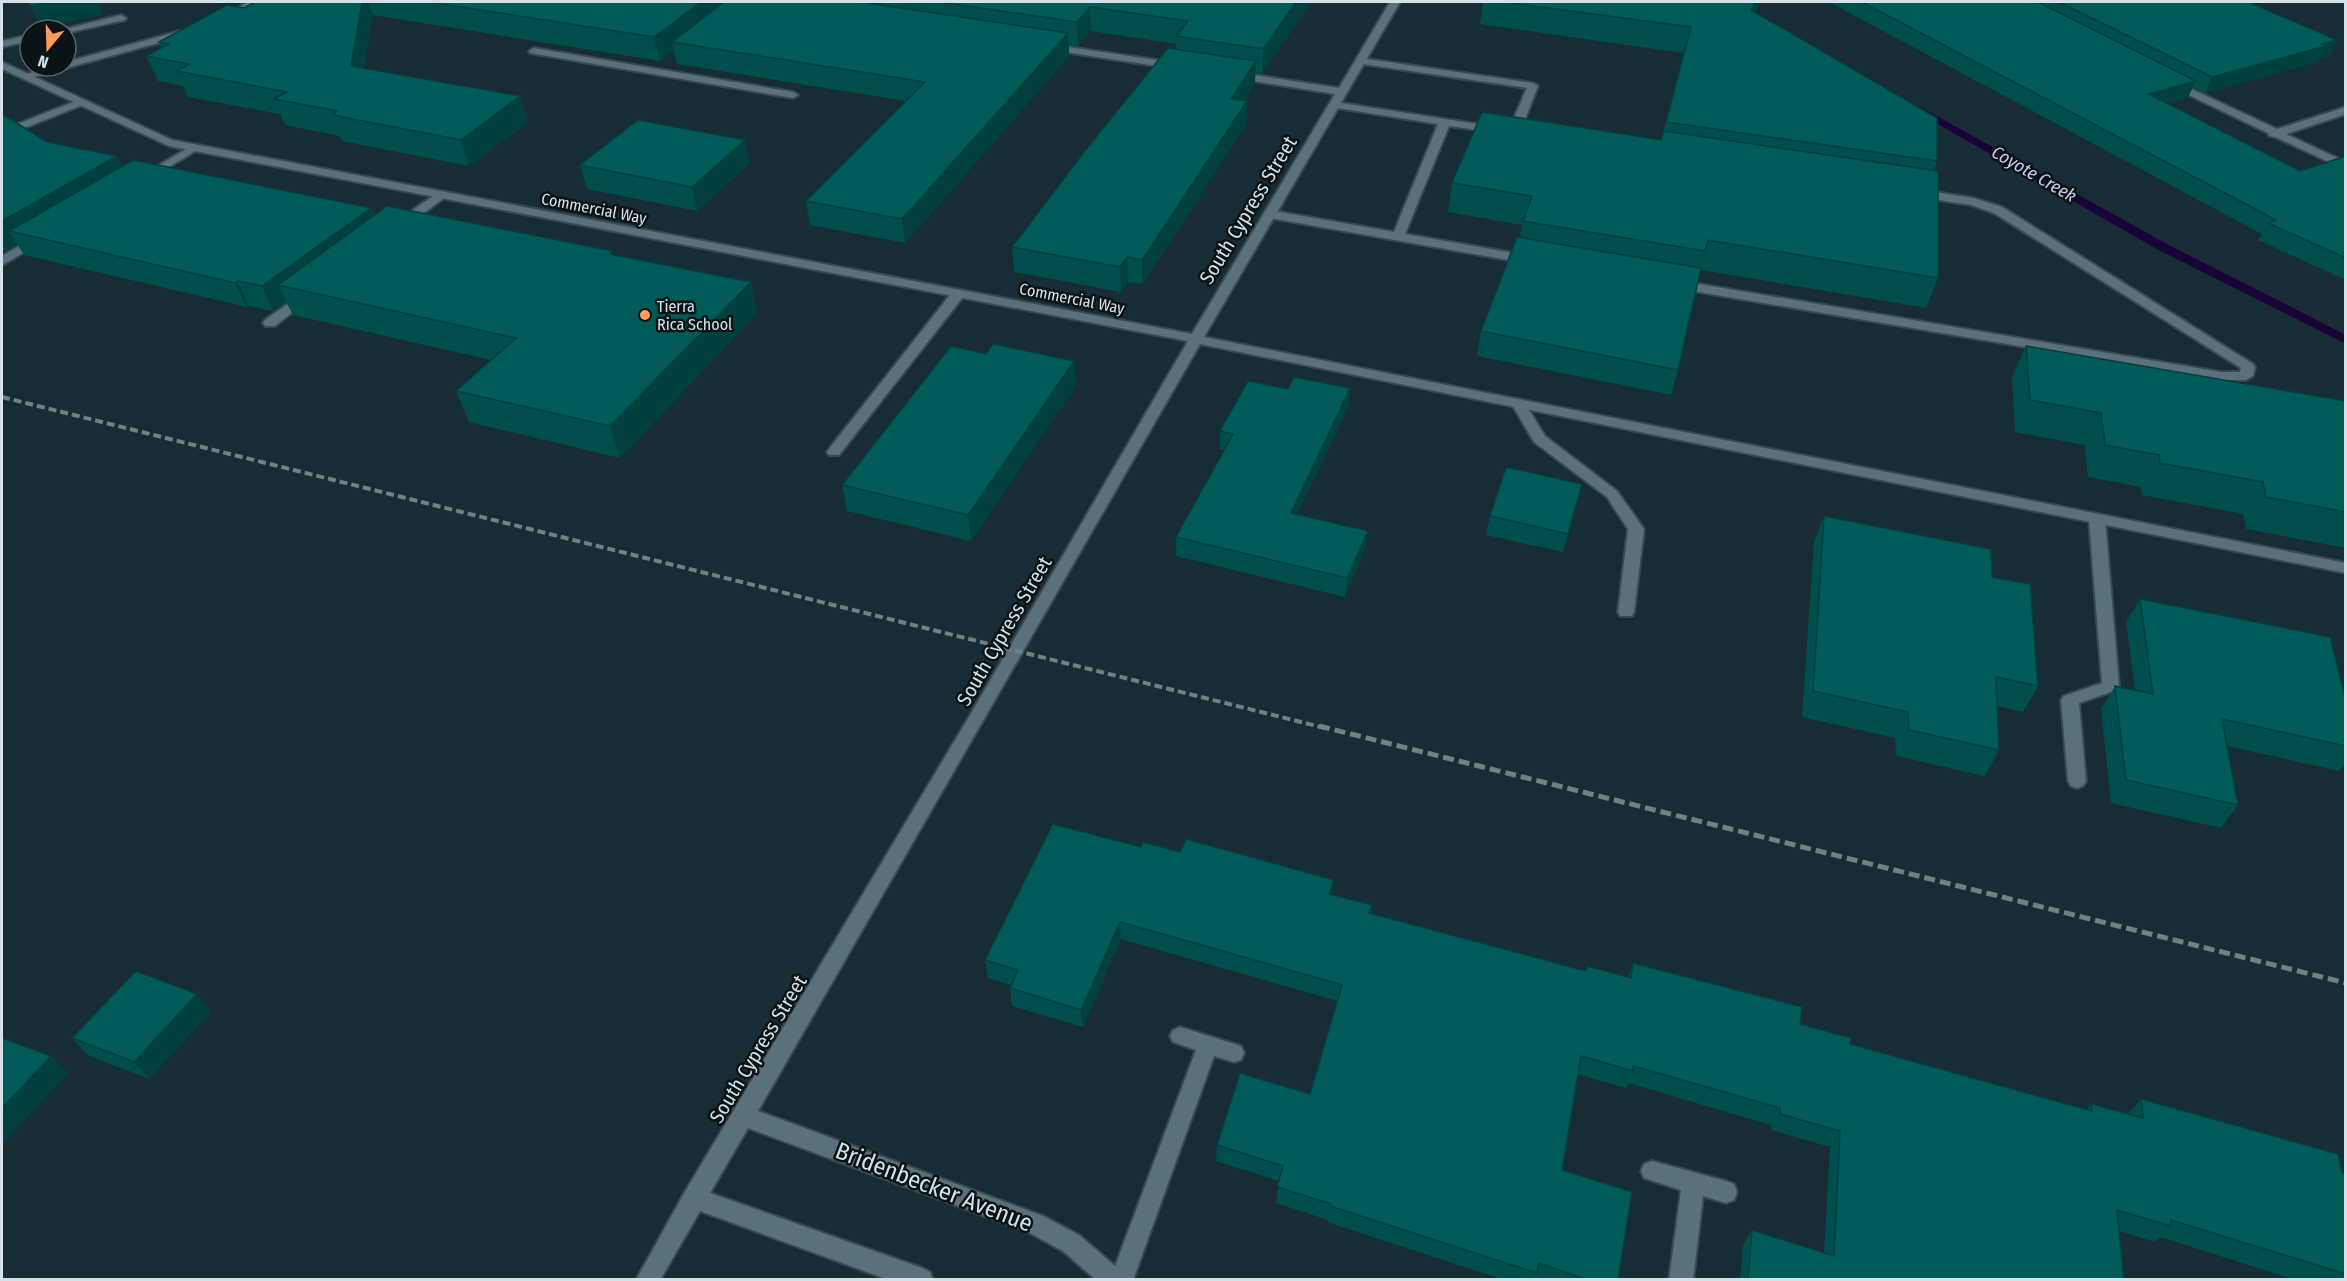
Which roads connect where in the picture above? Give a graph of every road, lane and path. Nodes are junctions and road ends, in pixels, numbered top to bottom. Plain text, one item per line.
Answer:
1 (255, 2) edge
2 (1395, 2) edge
3 (121, 18) dead end
4 (225, 18) edge
5 (78, 27) edge
6 (180, 34) edge
7 (18, 41) edge
8 (2, 44) edge
9 (1036, 45) edge
10 (534, 51) edge
11 (1360, 61) junction
12 (78, 62) edge
13 (2, 65) edge
14 (1189, 68) edge
15 (18, 72) edge
16 (1225, 74) edge
17 (2157, 75) edge
18 (30, 78) edge
19 (793, 95) edge
20 (1338, 98) junction
21 (81, 102) junction
22 (2346, 110) edge
23 (1445, 122) junction
24 (2, 134) edge
25 (2272, 134) junction
26 (193, 148) junction
27 (2346, 167) edge
28 (133, 184) edge
29 (1902, 191) edge
30 (440, 195) junction
31 (1269, 214) junction
32 (52, 231) edge
33 (392, 231) edge
34 (1398, 237) junction
35 (2, 261) edge
36 (1545, 262) edge
37 (1662, 282) edge
38 (317, 287) edge
39 (958, 294) junction
40 (270, 322) dead end
41 (1196, 339) junction
42 (1518, 403) junction
43 (834, 452) dead end
44 (2097, 519) junction
45 (2346, 568) edge
46 (1626, 612) dead end
47 (2077, 781) dead end
48 (1180, 1036) dead end
49 (1208, 1045) junction
50 (1234, 1053) dead end
51 (743, 1116) junction
52 (1652, 1171) dead end
53 (1693, 1183) junction
54 (1726, 1192) dead end
55 (694, 1198) junction
56 (647, 1280) edge
57 (922, 1280) edge
58 (1114, 1280) edge
59 (1121, 1280) edge
60 (1681, 1280) edge

1 - 4 street
2 - 11 street, South Cypress Street
3 - 5 street
6 - 12 street
7 - 8 street
9 - 14 street
10 - 19 street
11 - 20 street, South Cypress Street
11 - 23 street
13 - 15 street, Commercial Way
16 - 20 street
17 - 25 street
18 - 21 street, Commercial Way
20 - 23 street
20 - 31 street, South Cypress Street
21 - 24 street
21 - 26 street, Commercial Way
22 - 25 street
23 - 34 street
25 - 27 street
26 - 28 street
26 - 30 street, Commercial Way
29 - 37 street
30 - 33 street
30 - 39 street, Commercial Way
31 - 34 street
31 - 41 street, South Cypress Street
32 - 35 street
34 - 36 street
38 - 40 street
39 - 41 street, Commercial Way
39 - 43 street
41 - 42 street, Commercial Way
41 - 51 street, South Cypress Street
42 - 44 street, Commercial Way
42 - 46 street
44 - 45 street, Commercial Way
44 - 47 street
48 - 49 street
49 - 50 street
49 - 59 street
51 - 55 street, South Cypress Street
51 - 58 street, Bridenbecker Avenue
52 - 53 street
53 - 54 street
53 - 60 street
55 - 56 street, South Cypress Street
55 - 57 street

